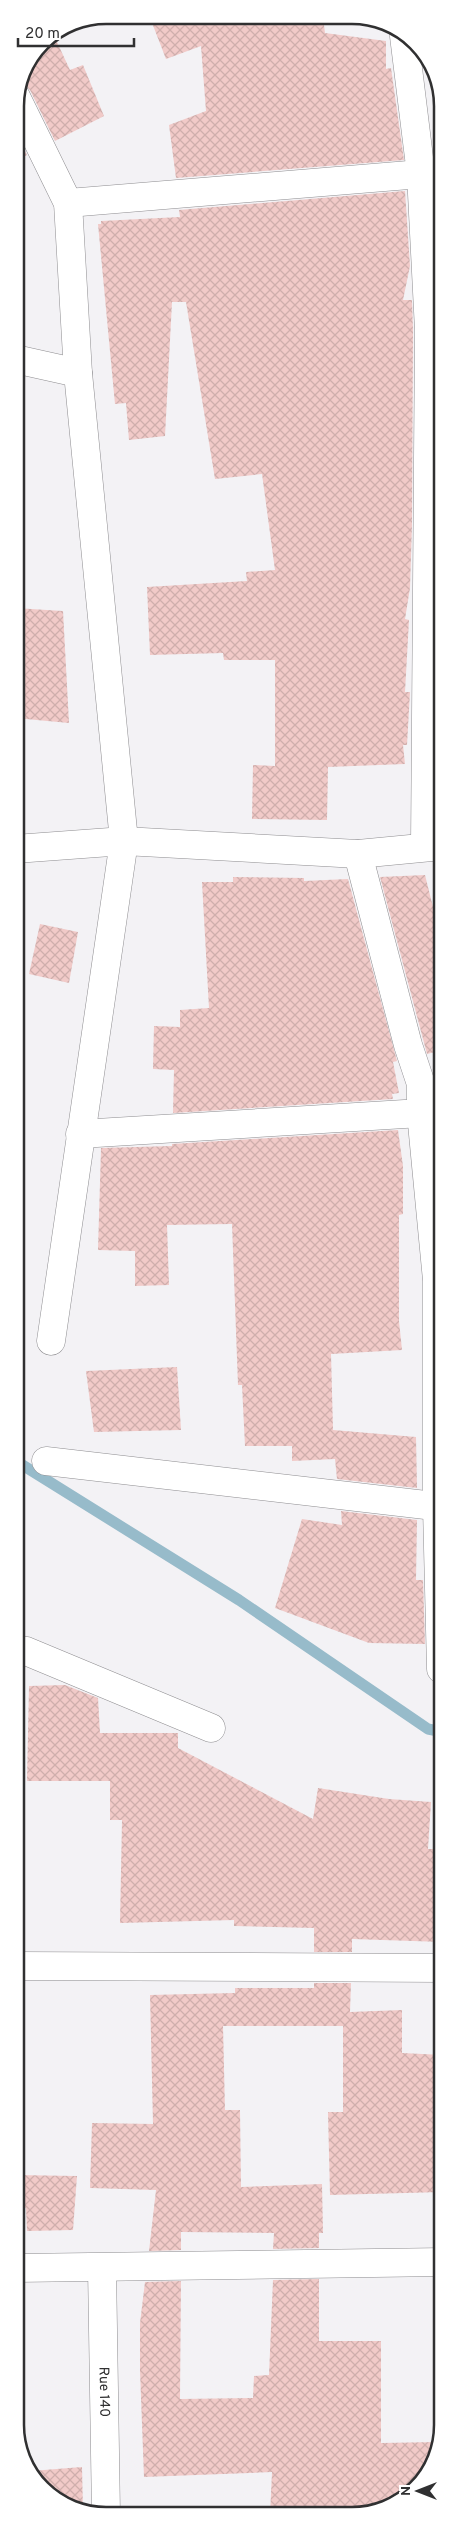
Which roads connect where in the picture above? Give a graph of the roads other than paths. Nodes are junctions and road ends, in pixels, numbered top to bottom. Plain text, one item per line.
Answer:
1 (405, 44) edge
2 (24, 113) edge
3 (421, 174) junction
4 (68, 203) junction
5 (24, 361) edge
6 (78, 373) junction
7 (434, 378) edge
8 (124, 840) junction
9 (434, 846) edge
10 (24, 847) edge
11 (358, 854) junction
12 (421, 1113) junction
13 (80, 1134) junction
14 (434, 1227) edge
15 (51, 1341) dead end
16 (46, 1461) dead end
17 (434, 1506) edge
18 (24, 1651) edge
19 (211, 1728) dead end
20 (24, 1966) edge
21 (434, 1968) edge
22 (434, 2262) edge
23 (24, 2268) edge
24 (102, 2268) junction
25 (106, 2507) edge

1 - 3 street
2 - 4 street
3 - 4 street
3 - 7 street
4 - 6 street
5 - 6 street
6 - 8 street
8 - 10 street
8 - 11 street
8 - 13 street
9 - 11 street
11 - 12 street
12 - 13 street
12 - 14 street
13 - 15 street
16 - 17 street
18 - 19 street
20 - 21 street
22 - 24 street
23 - 24 street
24 - 25 street, Rue 140

